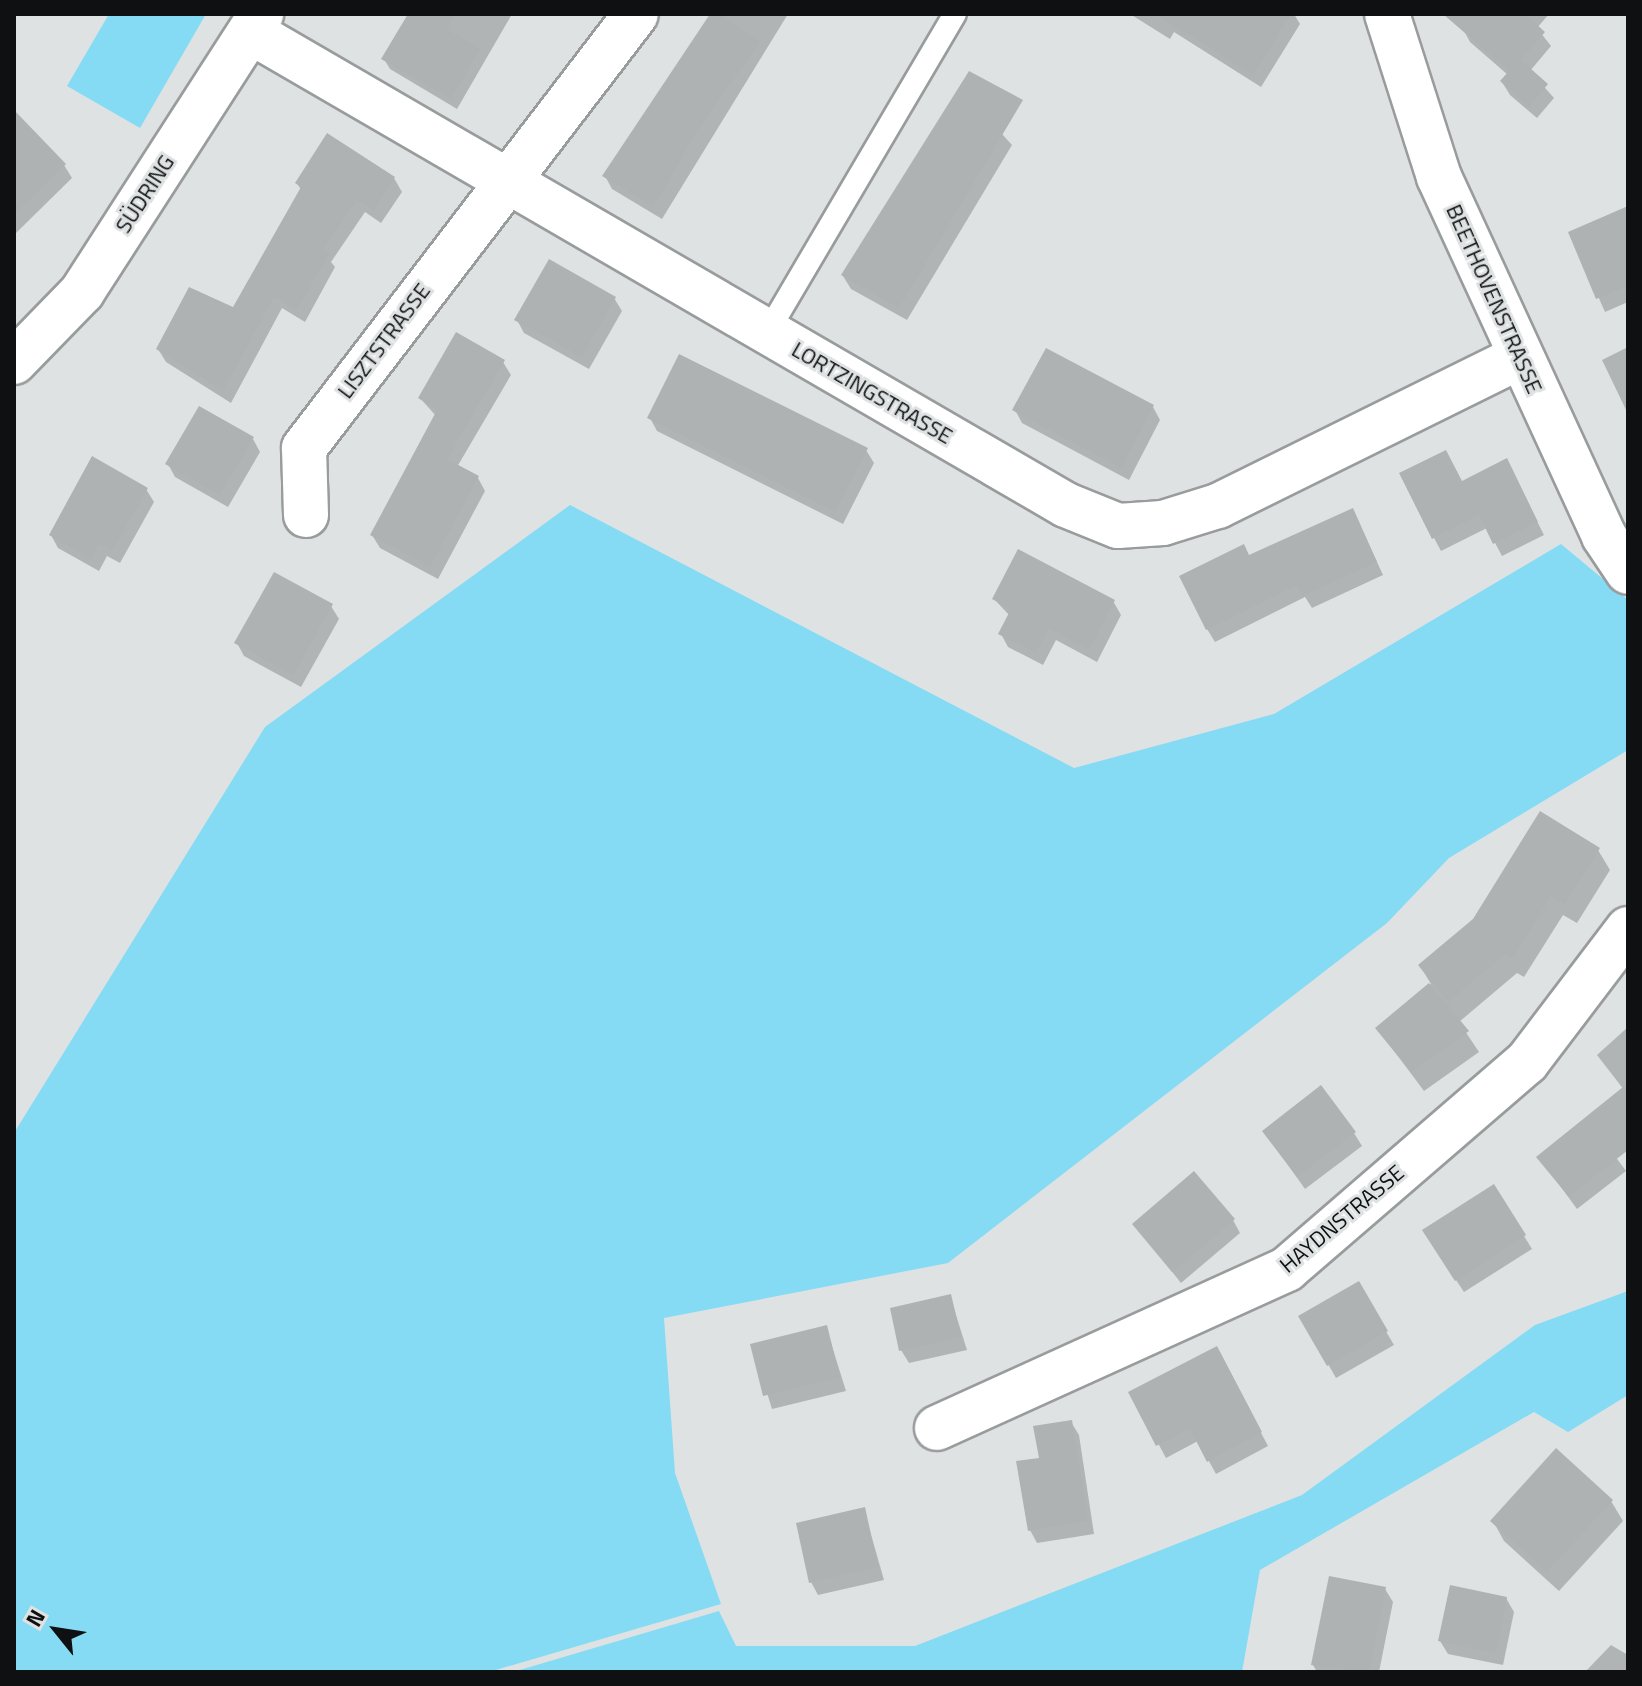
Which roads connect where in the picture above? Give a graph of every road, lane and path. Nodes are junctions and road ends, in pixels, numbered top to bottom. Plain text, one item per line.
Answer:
1 (636, 14) edge
2 (955, 14) edge
3 (1387, 14) edge
4 (256, 23) edge
5 (504, 181) junction
6 (767, 333) junction
7 (1519, 357) junction
8 (14, 362) edge
9 (306, 515) dead end
10 (1628, 572) edge
11 (1628, 929) edge
12 (937, 1428) dead end

1 - 5 street, LISZTSTRASSE
2 - 6 lane
3 - 7 street, BEETHOVENSTRASSE
4 - 5 street, LORTZINGSTRASSE
4 - 8 street, SÜDRING
5 - 6 street, LORTZINGSTRASSE
5 - 9 street, LISZTSTRASSE
6 - 7 street, LORTZINGSTRASSE
7 - 10 street, BEETHOVENSTRASSE
11 - 12 street, HAYDNSTRASSE

